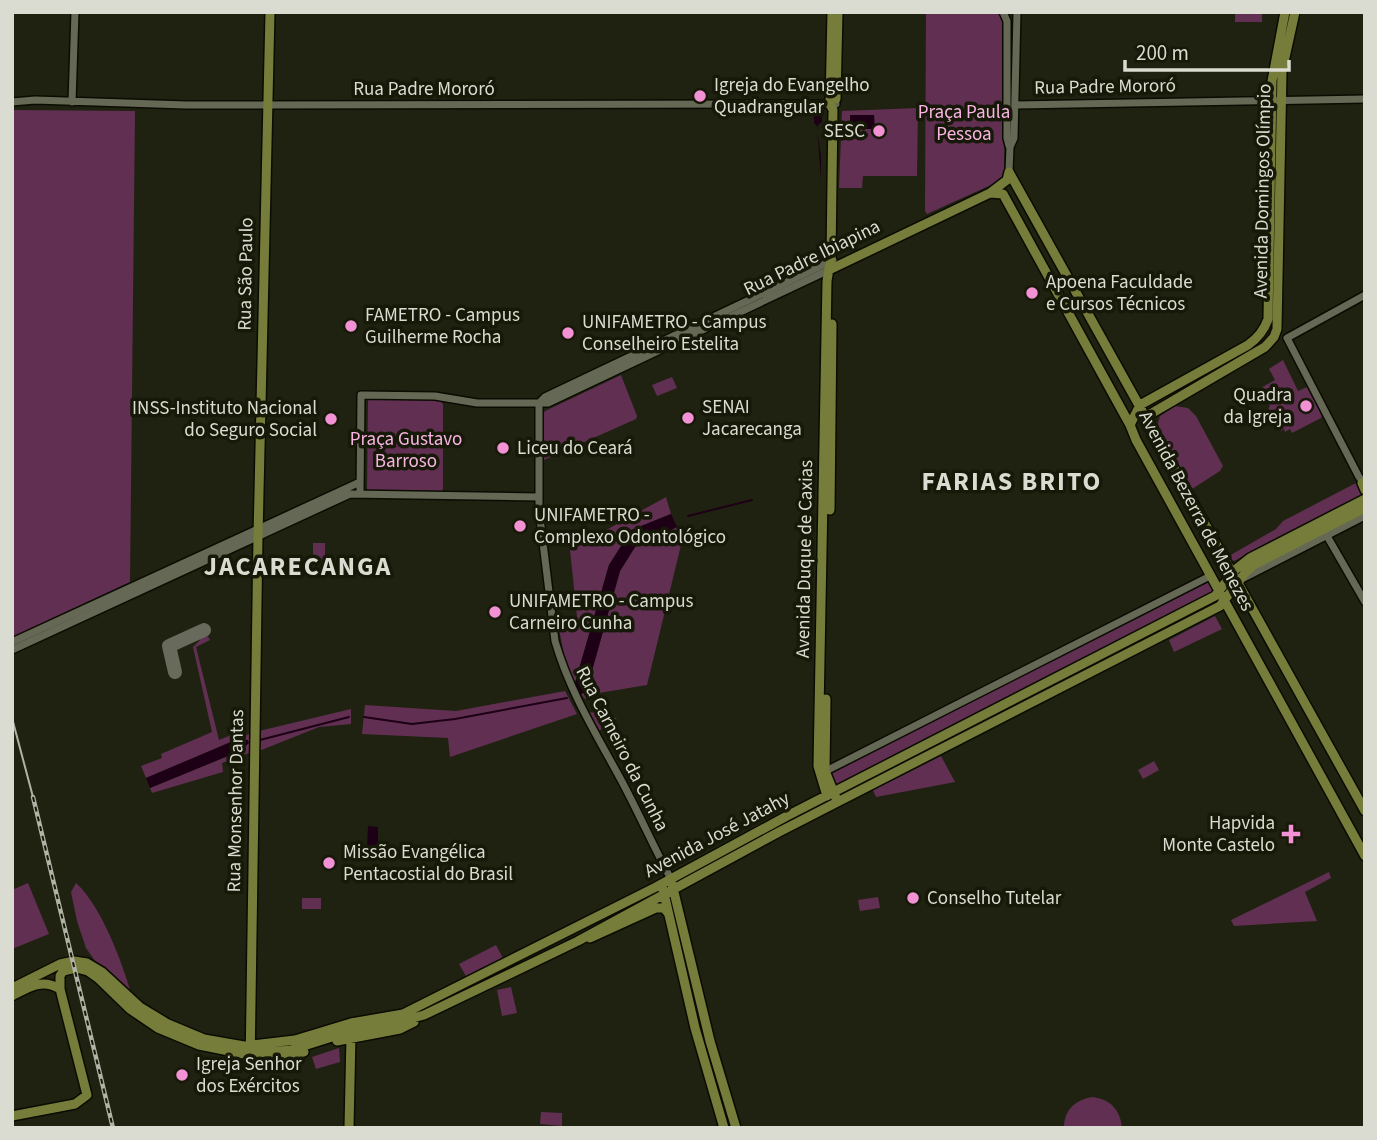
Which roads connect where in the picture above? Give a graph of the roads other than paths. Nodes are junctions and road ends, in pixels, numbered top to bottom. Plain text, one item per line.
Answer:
1 (75, 12) edge
2 (270, 12) edge
3 (832, 12) edge
4 (838, 12) edge
5 (1003, 12) edge
6 (1017, 12) edge
7 (1284, 12) edge
8 (1295, 12) edge
9 (1282, 99) junction
10 (1365, 99) edge
11 (1271, 100) junction
12 (12, 102) edge
13 (72, 102) junction
14 (268, 105) junction
15 (1015, 105) junction
16 (833, 106) junction
17 (1010, 147) junction
18 (1009, 172) junction
19 (990, 193) junction
20 (831, 265) junction
21 (1268, 278) junction
22 (1365, 295) edge
23 (1276, 333) junction
24 (1260, 335) junction
25 (1287, 338) junction
26 (538, 404) junction
27 (1140, 405) junction
28 (1147, 416) junction
29 (1129, 425) junction
30 (360, 482) junction
31 (360, 494) junction
32 (1364, 494) edge
33 (539, 497) junction
34 (1365, 516) edge
35 (1343, 519) junction
36 (258, 533) junction
37 (1332, 533) junction
38 (1233, 573) junction
39 (1210, 576) junction
40 (1240, 581) junction
41 (1219, 591) junction
42 (1224, 601) junction
43 (1365, 602) edge
44 (12, 642) edge
45 (12, 650) edge
46 (822, 773) junction
47 (831, 794) junction
48 (1361, 794) edge
49 (838, 803) junction
50 (1365, 811) edge
51 (759, 838) junction
52 (1365, 856) edge
53 (666, 882) junction
54 (674, 890) junction
55 (664, 895) junction
56 (669, 914) junction
57 (578, 941) junction
58 (524, 954) junction
59 (504, 964) junction
60 (528, 964) junction
61 (508, 974) junction
62 (12, 988) edge
63 (60, 989) junction
64 (12, 996) edge
65 (351, 1031) junction
66 (249, 1050) junction
67 (272, 1053) junction
68 (287, 1058) junction
69 (12, 1116) edge
70 (349, 1128) edge
71 (724, 1128) edge
72 (736, 1128) edge

1 - 13 street
2 - 14 main road, Rua São Paulo
3 - 16 main road, Avenida Duque de Caxias
4 - 16 main road, Avenida Duque de Caxias
5 - 17 street
6 - 15 street
7 - 11 main road, Avenida Domingos Olímpio
8 - 9 main road, Avenida Domingos Olímpio
9 - 10 street, Rua Padre Mororó
9 - 11 street, Rua Padre Mororó
9 - 23 main road, Avenida Domingos Olímpio
11 - 15 street, Rua Padre Mororó
11 - 21 main road, Avenida Domingos Olímpio
12 - 13 street, Rua Padre Mororó
13 - 14 street, Rua Padre Mororó
14 - 16 street, Rua Padre Mororó
14 - 36 main road, Rua São Paulo
15 - 17 street
16 - 20 main road, Avenida Duque de Caxias
17 - 18 street
18 - 19 main road, Rua Padre Ibiapina
18 - 27 main road, Avenida Bezerra de Menezes
19 - 20 main road, Rua Padre Ibiapina
19 - 29 main road, Avenida Bezerra de Menezes
20 - 26 street, Rua Padre Ibiapina
20 - 46 main road, Avenida Duque de Caxias
21 - 23 main road
21 - 24 main road, Avenida Domingos Olímpio
22 - 25 street
23 - 24 main road
23 - 25 main road
23 - 28 main road
24 - 27 main road
25 - 32 street
26 - 30 street
26 - 33 street, Rua Carneiro da Cunha
27 - 28 main road, Avenida Bezerra de Menezes
27 - 29 main road
28 - 38 main road, Avenida Bezerra de Menezes
29 - 39 main road, Avenida Bezerra de Menezes
30 - 31 street
30 - 36 street
31 - 33 street
31 - 36 street
32 - 35 main road, Avenida José Jatahy
32 - 38 main road, Avenida José Jatahy
33 - 53 street, Rua Carneiro da Cunha
34 - 37 street, Avenida José Jatahy
35 - 37 main road
35 - 40 main road, Avenida José Jatahy
36 - 44 street
36 - 45 street
36 - 66 main road, Rua Monsenhor Dantas
37 - 40 street, Avenida José Jatahy
37 - 43 street
38 - 40 main road, Avenida Bezerra de Menezes
38 - 41 main road, Avenida José Jatahy
39 - 41 main road, Avenida Bezerra de Menezes
39 - 46 street
40 - 42 main road, Avenida José Jatahy
40 - 48 main road, Avenida Bezerra de Menezes
41 - 42 main road, Avenida Bezerra de Menezes
41 - 47 main road, Avenida José Jatahy
42 - 49 main road, Avenida José Jatahy
42 - 52 main road, Avenida Bezerra de Menezes
46 - 47 main road, Avenida Duque de Caxias
47 - 49 main road, Avenida Duque de Caxias
47 - 51 main road, Avenida José Jatahy
48 - 50 main road, Avenida Bezerra de Menezes
49 - 51 main road, Avenida José Jatahy
51 - 53 main road, Avenida José Jatahy
51 - 54 main road, Avenida José Jatahy
53 - 54 main road
53 - 55 main road
53 - 58 main road, Avenida José Jatahy
54 - 55 main road, Avenida José Jatahy
54 - 72 main road
55 - 56 main road
55 - 57 main road, Avenida José Jatahy
56 - 57 main road
56 - 71 main road
57 - 60 main road, Avenida José Jatahy
58 - 59 main road, Avenida José Jatahy
58 - 60 main road
59 - 61 main road
59 - 65 main road, Avenida José Jatahy
60 - 61 main road, Avenida José Jatahy
61 - 65 main road, Avenida José Jatahy
62 - 66 main road, Avenida José Jatahy
63 - 64 main road
63 - 66 main road, Avenida José Jatahy
63 - 69 main road
65 - 66 main road, Avenida José Jatahy
65 - 67 main road, Avenida José Jatahy
65 - 68 main road
65 - 70 main road
66 - 67 main road, Avenida José Jatahy
66 - 68 main road, Rua Monsenhor Dantas
67 - 68 main road

